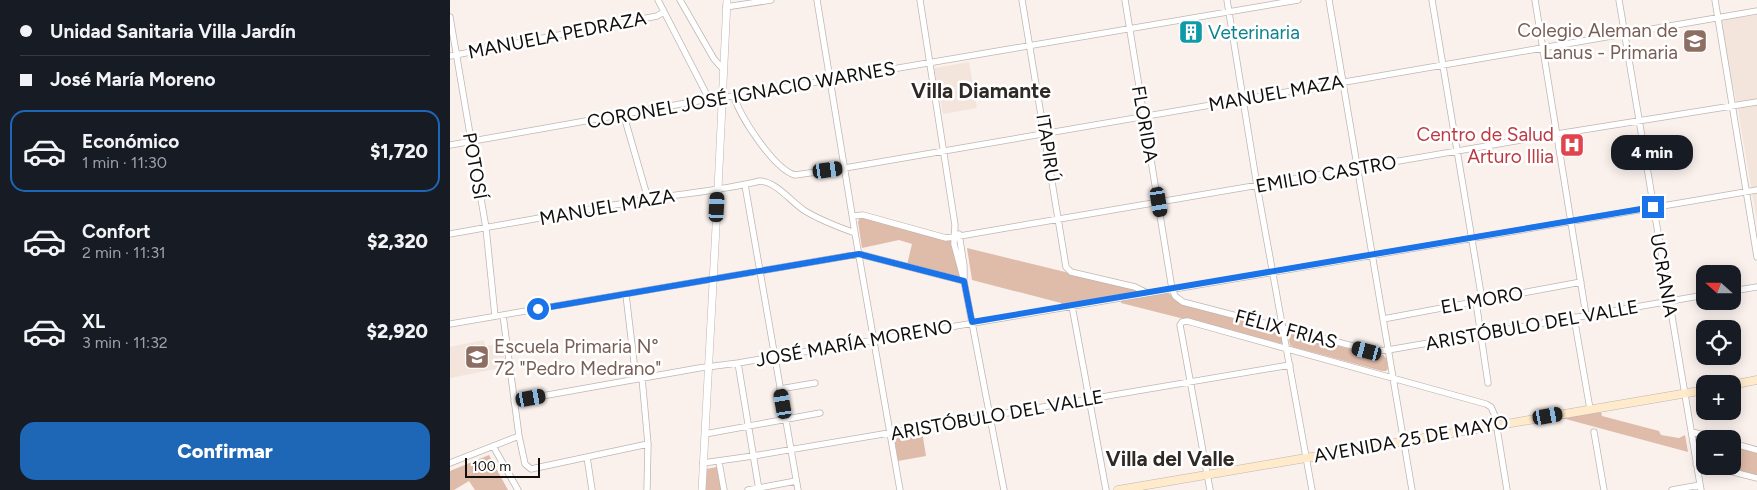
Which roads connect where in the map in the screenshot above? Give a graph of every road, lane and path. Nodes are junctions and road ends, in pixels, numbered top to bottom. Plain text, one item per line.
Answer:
1 (658, 0) edge
2 (680, 0) edge
3 (771, 0) edge
4 (818, 0) edge
5 (920, 0) edge
6 (1022, 0) edge
7 (1124, 0) edge
8 (1227, 0) edge
9 (1298, 0) edge
10 (1329, 0) edge
11 (1432, 0) edge
12 (1535, 0) edge
13 (1619, 0) edge
14 (1714, 0) edge
15 (727, 3) edge
16 (1757, 11) edge
17 (664, 12) junction
18 (1228, 12) junction
19 (450, 17) edge
20 (1718, 18) junction
21 (1129, 29) junction
22 (1624, 33) junction
23 (1030, 46) junction
24 (1543, 48) junction
25 (453, 55) edge
26 (930, 62) junction
27 (1444, 65) junction
28 (723, 69) junction
29 (830, 80) junction
30 (1343, 82) junction
31 (734, 96) junction
32 (722, 98) junction
33 (709, 99) junction
34 (1243, 99) junction
35 (1757, 102) edge
36 (1731, 106) junction
37 (1144, 115) junction
38 (624, 116) junction
39 (1638, 121) junction
40 (1045, 133) junction
41 (1557, 134) junction
42 (471, 141) junction
43 (450, 145) edge
44 (943, 150) junction
45 (1458, 152) junction
46 (845, 168) junction
47 (1357, 169) junction
48 (745, 185) junction
49 (1258, 186) junction
50 (718, 189) junction
51 (1757, 190) edge
52 (1746, 192) junction
53 (648, 200) junction
54 (1159, 202) junction
55 (1653, 207) junction
56 (853, 216) junction
57 (1059, 220) junction
58 (1572, 222) junction
59 (486, 228) junction
60 (855, 233) junction
61 (450, 234) edge
62 (957, 237) junction
63 (1472, 238) junction
64 (859, 254) junction
65 (1372, 256) junction
66 (1757, 257) edge
67 (760, 270) junction
68 (1273, 272) junction
69 (713, 280) junction
70 (964, 281) junction
71 (1581, 282) junction
72 (1757, 287) edge
73 (1172, 289) junction
74 (1741, 290) edge
75 (1147, 293) junction
76 (626, 295) junction
77 (1696, 296) edge
78 (1479, 301) junction
79 (1669, 301) junction
80 (1072, 306) junction
81 (503, 315) junction
82 (1586, 315) junction
83 (495, 316) junction
84 (1574, 317) junction
85 (1383, 318) junction
86 (972, 322) junction
87 (450, 324) edge
88 (1283, 327) junction
89 (1480, 334) junction
90 (874, 339) junction
91 (1287, 349) junction
92 (1388, 350) junction
93 (774, 356) junction
94 (738, 363) junction
95 (1290, 365) junction
96 (707, 366) junction
97 (1393, 378) junction
98 (639, 379) junction
99 (1757, 380) edge
100 (1191, 381) junction
101 (815, 383) dead end
102 (1488, 383) dead end
103 (1741, 383) edge
104 (780, 389) junction
105 (1696, 392) edge
106 (1685, 394) junction
107 (1090, 399) junction
108 (514, 401) junction
109 (1590, 409) junction
110 (820, 413) dead end
111 (991, 416) junction
112 (785, 420) junction
113 (1497, 425) junction
114 (748, 427) junction
115 (1594, 432) dead end
116 (1692, 432) junction
117 (890, 433) junction
118 (1696, 433) edge
119 (705, 434) junction
120 (519, 436) junction
121 (1403, 440) junction
122 (648, 444) junction
123 (493, 446) junction
124 (1741, 446) edge
125 (791, 450) junction
126 (1757, 450) edge
127 (753, 456) junction
128 (587, 457) junction
129 (1306, 457) junction
130 (719, 462) junction
131 (450, 463) edge
132 (703, 463) junction
133 (1696, 464) edge
134 (1207, 474) junction
135 (1741, 474) edge
136 (1698, 475) edge
137 (1757, 478) edge
138 (796, 481) junction
139 (1700, 488) edge
140 (759, 489) edge
141 (518, 490) edge
142 (592, 490) edge
143 (647, 490) edge
144 (702, 490) edge
145 (724, 490) edge
146 (748, 490) edge
147 (798, 490) edge
148 (900, 490) edge
149 (1004, 490) edge
150 (1106, 490) edge
151 (1118, 490) edge
152 (1210, 490) edge
153 (1312, 490) edge
154 (1412, 490) edge
155 (1507, 490) edge
156 (1604, 490) edge
157 (1672, 490) edge

1 - 17 street
2 - 28 street
3 - 15 street
4 - 29 street
5 - 26 street
6 - 23 street, ITAPIRÚ
7 - 21 street, FLORIDA
8 - 18 street
9 - 18 street, CORONEL JOSÉ IGNACIO WARNES
10 - 30 street
11 - 27 street
12 - 24 street
13 - 22 street, UCRANIA
14 - 20 street
15 - 28 street
16 - 20 street, MANUEL MAZA
17 - 25 street, MANUELA PEDRAZA
17 - 33 street
18 - 21 street, CORONEL JOSÉ IGNACIO WARNES
18 - 34 street
19 - 25 street, POTOSÍ
20 - 22 street, MANUEL MAZA
20 - 36 street
21 - 23 street, CORONEL JOSÉ IGNACIO WARNES
21 - 37 street, FLORIDA
22 - 24 street, MANUEL MAZA
22 - 39 street, UCRANIA
23 - 26 street, CORONEL JOSÉ IGNACIO WARNES
23 - 40 street, ITAPIRÚ
24 - 27 street, MANUEL MAZA
24 - 41 street
25 - 42 street, POTOSÍ
26 - 29 street, CORONEL JOSÉ IGNACIO WARNES
26 - 44 street
27 - 30 street, MANUEL MAZA
27 - 45 street
28 - 32 street
29 - 31 street, CORONEL JOSÉ IGNACIO WARNES
29 - 46 street
30 - 34 street, MANUEL MAZA
30 - 47 street
31 - 32 street, CORONEL JOSÉ IGNACIO WARNES
31 - 46 street, MANUEL MAZA
32 - 33 street, CORONEL JOSÉ IGNACIO WARNES
32 - 50 street
33 - 38 street, CORONEL JOSÉ IGNACIO WARNES
34 - 37 street, MANUEL MAZA
34 - 49 street
35 - 36 street, EMILIO CASTRO
36 - 39 street, EMILIO CASTRO
36 - 52 street
37 - 40 street, MANUEL MAZA
37 - 54 street, FLORIDA
38 - 42 street, CORONEL JOSÉ IGNACIO WARNES
38 - 53 street
39 - 41 street, EMILIO CASTRO
39 - 55 street, UCRANIA
40 - 44 street, MANUEL MAZA
40 - 57 street, ITAPIRÚ
41 - 45 street, EMILIO CASTRO
41 - 58 street
42 - 43 street, CORONEL JOSÉ IGNACIO WARNES
42 - 59 street, POTOSÍ
44 - 46 street, MANUEL MAZA
44 - 62 street
45 - 47 street, EMILIO CASTRO
45 - 63 street
46 - 56 street
47 - 49 street, EMILIO CASTRO
47 - 65 street
48 - 50 street, MANUEL MAZA
48 - 60 street, MANUEL MAZA
48 - 67 street
49 - 54 street, EMILIO CASTRO
49 - 68 street
50 - 53 street, MANUEL MAZA
50 - 69 street
51 - 52 street, JOSÉ MARÍA MORENO
52 - 55 street, JOSÉ MARÍA MORENO
52 - 66 street
53 - 59 street, MANUEL MAZA
54 - 57 street, EMILIO CASTRO
54 - 73 street, FLORIDA
55 - 58 street, JOSÉ MARÍA MORENO
55 - 79 street, UCRANIA
56 - 60 street
56 - 62 street, EMILIO CASTRO
57 - 62 street, EMILIO CASTRO
57 - 75 street, ITAPIRÚ
58 - 63 street, JOSÉ MARÍA MORENO
58 - 71 street
59 - 61 street, MANUEL MAZA
59 - 83 street, POTOSÍ
60 - 64 street
62 - 70 street
63 - 65 street, JOSÉ MARÍA MORENO
63 - 78 street
64 - 67 street
64 - 70 street
64 - 90 street
65 - 68 street, JOSÉ MARÍA MORENO
65 - 85 street
67 - 69 street
67 - 93 street
68 - 73 street, JOSÉ MARÍA MORENO
68 - 88 street
69 - 76 street
69 - 96 street
70 - 86 street
71 - 78 street, EL MORO
71 - 82 street
72 - 74 street
73 - 75 street, JOSÉ MARÍA MORENO
73 - 88 street, FÉLIX FRIAS
75 - 80 street, JOSÉ MARÍA MORENO
76 - 81 street
76 - 98 street
77 - 79 street, ARISTÓBULO DEL VALLE
78 - 85 street, EL MORO
78 - 89 street
79 - 82 street, ARISTÓBULO DEL VALLE
79 - 106 street, UCRANIA
80 - 86 street, JOSÉ MARÍA MORENO
80 - 107 street
81 - 83 street
81 - 108 street
82 - 84 street, ARISTÓBULO DEL VALLE
83 - 87 street
84 - 89 street, ARISTÓBULO DEL VALLE
84 - 109 street
85 - 92 street
86 - 90 street, JOSÉ MARÍA MORENO
86 - 111 street
88 - 91 street
88 - 92 street, FÉLIX FRIAS
89 - 92 street, ARISTÓBULO DEL VALLE
89 - 102 street
90 - 93 street, JOSÉ MARÍA MORENO
90 - 117 street
91 - 95 street
91 - 97 street
91 - 100 street
92 - 97 street
93 - 94 street, JOSÉ MARÍA MORENO
93 - 104 street
94 - 96 street, JOSÉ MARÍA MORENO
94 - 114 street
95 - 100 street, ARISTÓBULO DEL VALLE
95 - 129 street
96 - 98 street, JOSÉ MARÍA MORENO
96 - 119 street
97 - 113 street
97 - 121 street
98 - 108 street, JOSÉ MARÍA MORENO
98 - 122 street
99 - 103 main road
100 - 107 street, ARISTÓBULO DEL VALLE
100 - 134 street
101 - 104 street
104 - 112 street
105 - 106 main road, AVENIDA 25 DE MAYO
106 - 109 main road, AVENIDA 25 DE MAYO
106 - 116 street, UCRANIA
107 - 111 street, ARISTÓBULO DEL VALLE
107 - 150 street
108 - 120 street
109 - 113 main road, AVENIDA 25 DE MAYO
110 - 112 street
111 - 117 street, ARISTÓBULO DEL VALLE
111 - 149 street
112 - 114 street
112 - 125 street
113 - 121 main road, AVENIDA 25 DE MAYO
113 - 155 street
114 - 119 street
114 - 127 street
115 - 156 street
116 - 118 street
116 - 133 street, UCRANIA
117 - 125 street, ARISTÓBULO DEL VALLE
117 - 148 street
119 - 132 street
120 - 123 street
120 - 128 street
121 - 129 main road, AVENIDA 25 DE MAYO
121 - 154 street
122 - 128 street
122 - 143 street
123 - 131 street
123 - 141 street
124 - 126 street
125 - 127 street, ARISTÓBULO DEL VALLE
125 - 138 street
127 - 130 street, ARISTÓBULO DEL VALLE
127 - 140 street
128 - 142 street
129 - 134 main road, AVENIDA 25 DE MAYO
129 - 153 street
130 - 132 street, ARISTÓBULO DEL VALLE
130 - 145 street
132 - 144 street
134 - 151 main road, AVENIDA 25 DE MAYO
134 - 152 street
135 - 137 street
136 - 139 street, UCRANIA
138 - 140 street
138 - 147 street
139 - 157 street
140 - 146 street

